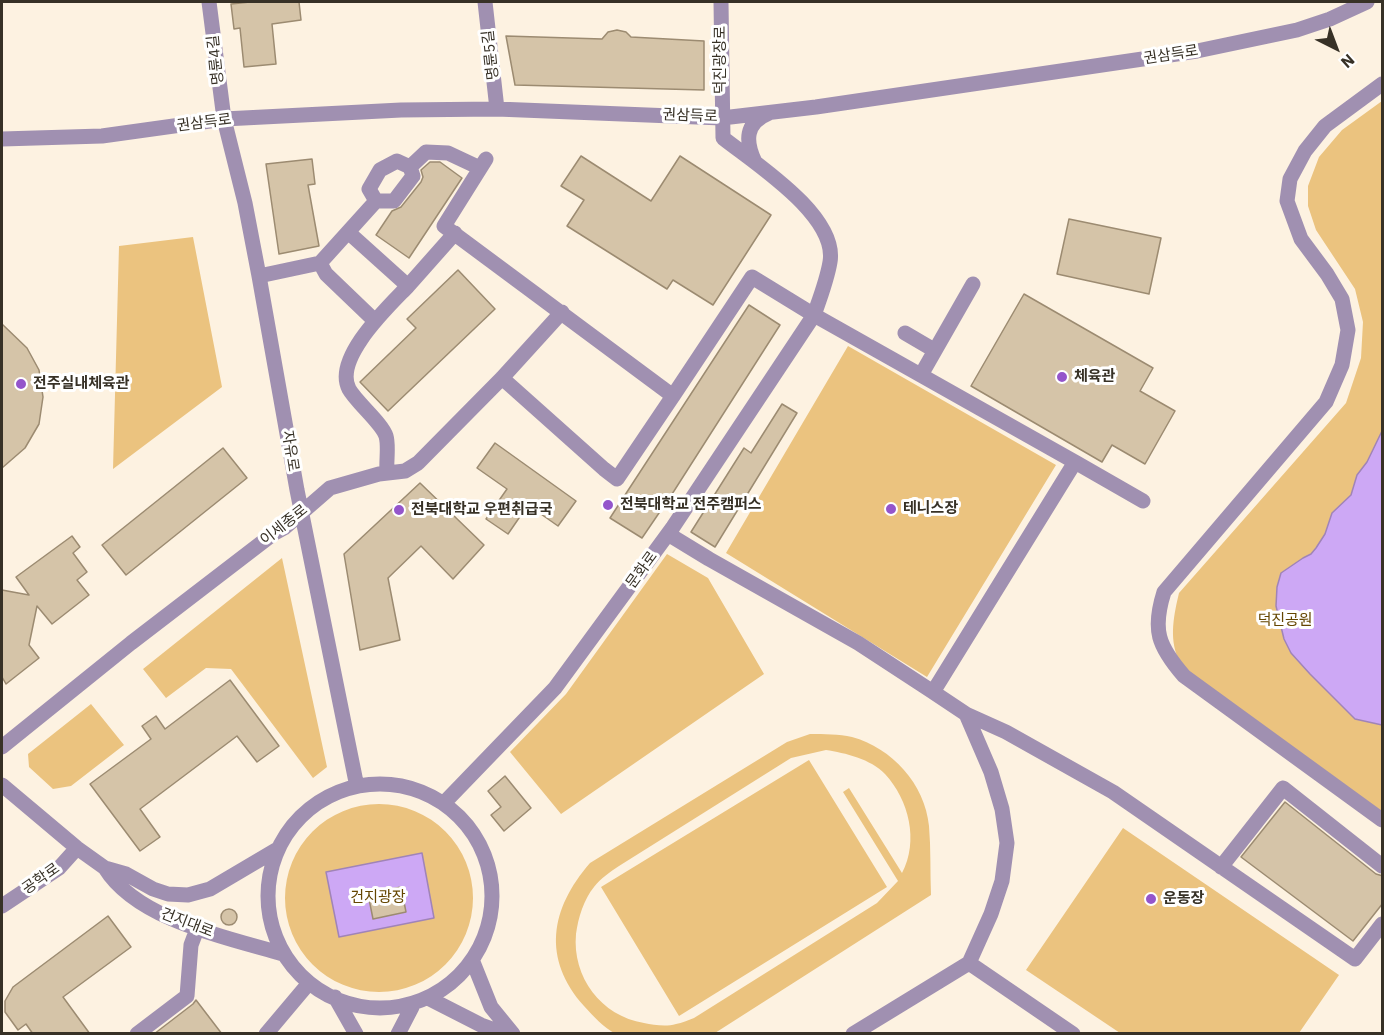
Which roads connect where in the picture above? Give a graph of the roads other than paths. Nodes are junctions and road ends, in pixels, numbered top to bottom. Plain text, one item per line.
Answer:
1 (209, 2) edge
2 (485, 2) edge
3 (721, 2) edge
4 (1367, 2) edge
5 (1383, 84) edge
6 (497, 109) junction
7 (774, 111) junction
8 (722, 118) junction
9 (224, 119) junction
10 (2, 139) edge
11 (756, 164) junction
12 (410, 167) junction
13 (376, 201) junction
14 (348, 232) junction
15 (455, 233) junction
16 (320, 263) junction
17 (259, 276) junction
18 (973, 284) dead end
19 (408, 286) junction
20 (562, 312) junction
21 (814, 315) junction
22 (375, 321) junction
23 (905, 333) dead end
24 (934, 350) junction
25 (921, 375) junction
26 (502, 378) junction
27 (673, 396) junction
28 (1075, 462) junction
29 (387, 472) junction
30 (1143, 501) dead end
31 (302, 513) junction
32 (668, 534) junction
33 (933, 692) junction
34 (966, 714) junction
35 (2, 747) edge
36 (356, 782) junction
37 (2, 785) edge
38 (444, 804) junction
39 (1383, 820) edge
40 (76, 848) junction
41 (276, 850) junction
42 (1383, 866) edge
43 (1221, 867) junction
44 (105, 868) junction
45 (2, 906) edge
46 (1383, 924) edge
47 (197, 929) junction
48 (283, 954) junction
49 (473, 962) junction
50 (969, 963) junction
51 (309, 983) junction
52 (334, 997) junction
53 (430, 999) junction
54 (412, 1007) junction
55 (137, 1034) edge
56 (266, 1034) edge
57 (356, 1034) edge
58 (398, 1034) edge
59 (506, 1034) edge
60 (513, 1034) edge
61 (854, 1034) edge
62 (1072, 1034) edge

1 - 9 street, 명륜4길
2 - 6 street, 명륜5길
3 - 8 street, 덕진광장로
4 - 7 street, 권삼득로
5 - 39 street
6 - 8 street, 권삼득로
6 - 9 street, 권삼득로
7 - 8 street, 권삼득로
7 - 11 street
8 - 11 street, 덕진광장로
9 - 10 street, 권삼득로
9 - 17 street, 자유로
11 - 21 street, 문화로
12 - 13 street
12 - 13 street
12 - 15 street
13 - 14 street
14 - 16 street
14 - 19 street
15 - 19 street
15 - 20 street
16 - 17 street
16 - 22 street
17 - 31 street, 자유로
18 - 24 street
19 - 22 street
20 - 26 street, 이세종로
20 - 27 street
21 - 25 street
21 - 27 street
21 - 32 street, 문화로
22 - 29 street
23 - 24 street
24 - 25 street
25 - 28 street
26 - 27 street
26 - 29 street, 이세종로
28 - 30 street
28 - 33 street
29 - 31 street, 이세종로
31 - 35 street, 이세종로
31 - 36 street, 자유로
32 - 33 street
32 - 38 street, 문화로
33 - 34 street
34 - 43 street
34 - 50 street
36 - 38 street
36 - 41 street
37 - 40 street, 건지대로
38 - 49 street
40 - 44 street, 건지대로
40 - 45 street, 공학로
41 - 44 street, 건지대로
41 - 48 street
42 - 43 street
43 - 46 street
44 - 47 street, 건지대로
47 - 48 street, 건지대로
47 - 55 street
48 - 51 street
49 - 53 street
49 - 60 street
50 - 61 street
50 - 62 street
51 - 52 street
51 - 56 street
52 - 54 street
52 - 57 street
53 - 54 street
53 - 59 street
54 - 58 street

